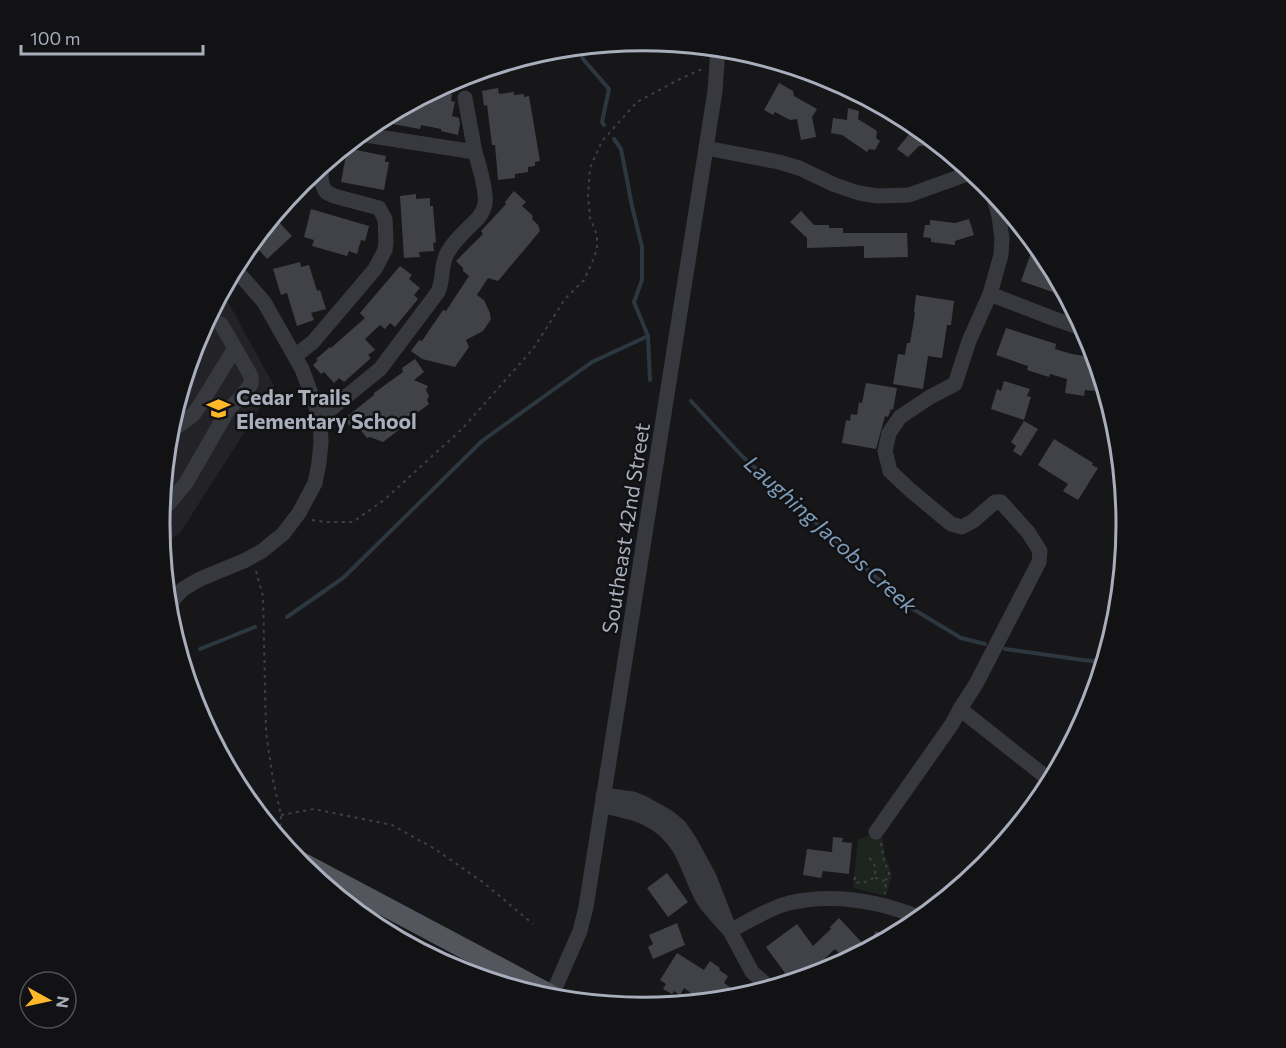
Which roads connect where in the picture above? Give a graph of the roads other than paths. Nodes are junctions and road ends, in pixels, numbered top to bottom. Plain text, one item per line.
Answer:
1 (718, 57) edge
2 (465, 98) dead end
3 (373, 136) edge
4 (706, 148) junction
5 (475, 153) junction
6 (963, 176) edge
7 (320, 179) edge
8 (998, 211) edge
9 (241, 275) edge
10 (990, 294) junction
11 (222, 324) dead end
12 (1071, 324) edge
13 (236, 348) junction
14 (295, 356) junction
15 (320, 418) junction
16 (181, 424) edge
17 (171, 501) edge
18 (176, 597) edge
19 (960, 709) junction
20 (1043, 776) edge
21 (603, 801) junction
22 (877, 831) road end
23 (326, 875) edge
24 (910, 914) edge
25 (730, 931) junction
26 (763, 982) edge
27 (530, 983) edge
28 (559, 989) edge

1 - 4 street, Southeast 42nd Street
2 - 5 street
3 - 5 street
4 - 6 street
4 - 21 street, Southeast 42nd Street
5 - 15 street
7 - 14 street
8 - 10 street
9 - 14 street
10 - 12 street
10 - 19 street
11 - 13 street
13 - 16 street
13 - 17 street
14 - 15 street
15 - 18 street
19 - 20 street
19 - 22 street
21 - 25 street
21 - 28 street, Southeast 42nd Street
23 - 27 main road
24 - 25 street
25 - 26 street

